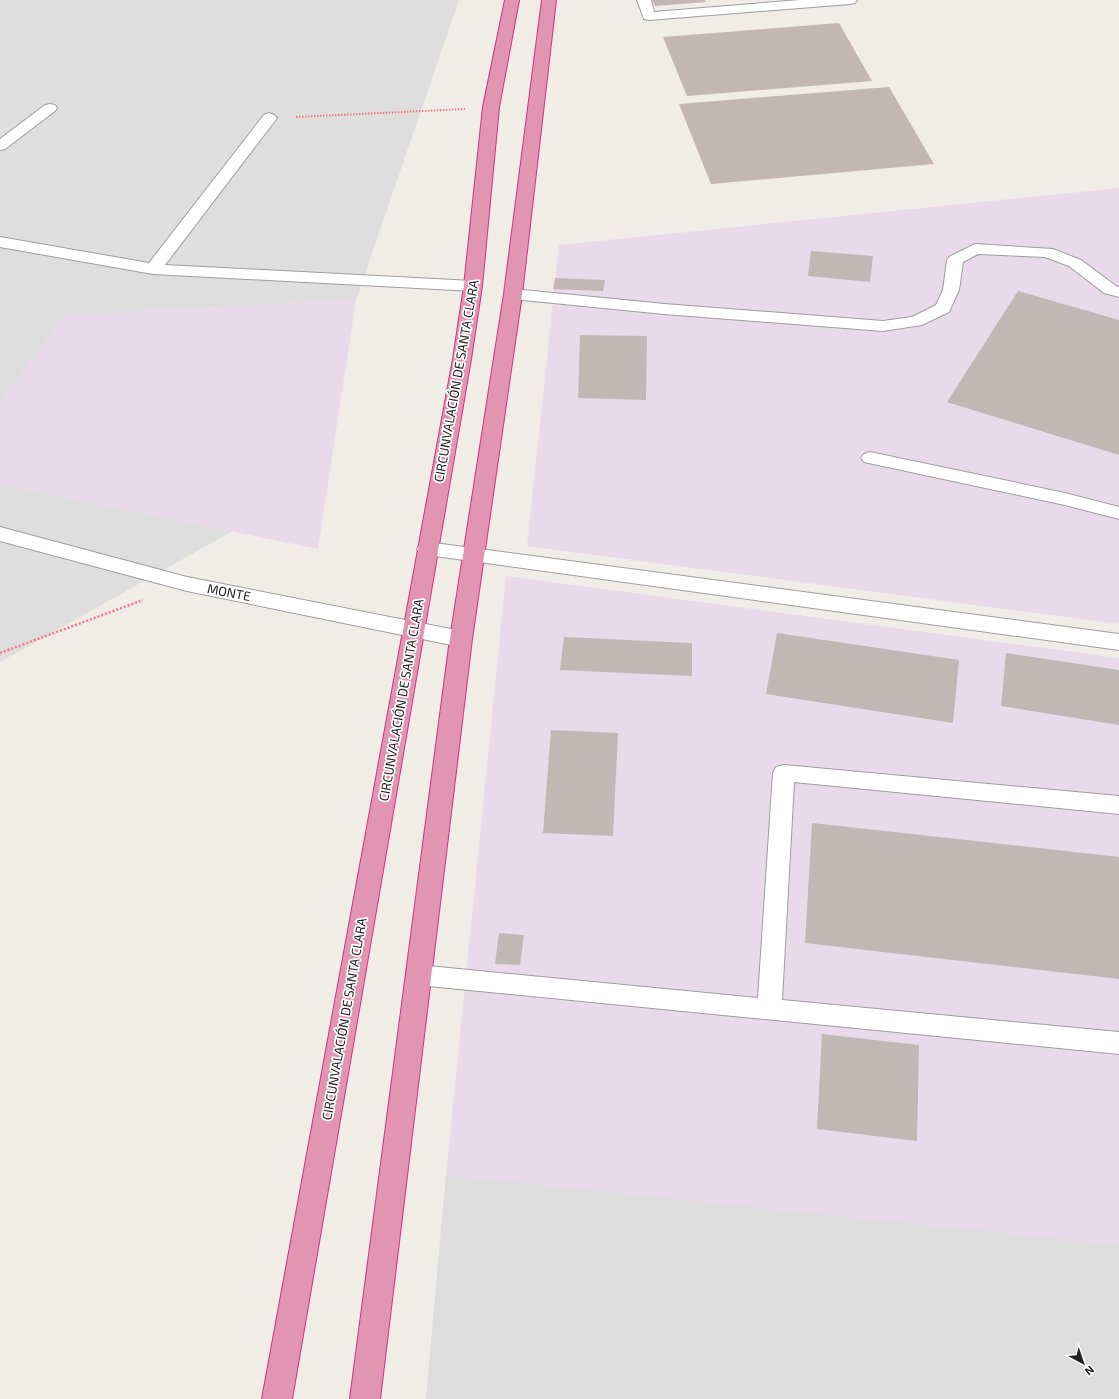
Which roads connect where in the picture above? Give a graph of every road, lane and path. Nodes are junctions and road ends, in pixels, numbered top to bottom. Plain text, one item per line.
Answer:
1 (512, 0) edge
2 (549, 0) edge
3 (644, 0) edge
4 (850, 0) edge
5 (491, 107) junction
6 (50, 108) dead end
7 (269, 118) joint
8 (0, 146) edge
9 (0, 242) edge
10 (153, 269) junction
11 (473, 286) junction
12 (1119, 292) edge
13 (513, 294) junction
14 (870, 458) dead end
15 (1119, 513) edge
16 (0, 534) edge
17 (427, 549) junction
18 (473, 556) junction
19 (187, 584) junction
20 (414, 630) junction
21 (461, 639) junction
22 (1119, 642) edge
23 (0, 654) edge
24 (1119, 805) edge
25 (418, 975) junction
26 (769, 1009) junction
27 (1119, 1042) edge
28 (276, 1399) edge
29 (364, 1399) edge

1 - 5 highway, CIRCUNVALACIÓN DE SANTA CLARA
2 - 13 highway
3 - 4 lane
5 - 7 path
5 - 11 highway, CIRCUNVALACIÓN DE SANTA CLARA
6 - 8 lane
7 - 10 street
9 - 10 street
10 - 11 street
11 - 17 highway, CIRCUNVALACIÓN DE SANTA CLARA
12 - 13 lane
13 - 18 highway
14 - 15 lane
16 - 19 street, MONTE
17 - 18 street
17 - 20 highway, CIRCUNVALACIÓN DE SANTA CLARA
18 - 21 highway
18 - 22 street
19 - 20 street, MONTE
19 - 23 path
20 - 21 street, MONTE
20 - 28 highway, CIRCUNVALACIÓN DE SANTA CLARA
21 - 25 highway
24 - 26 lane
25 - 26 lane
25 - 29 highway
26 - 27 lane

